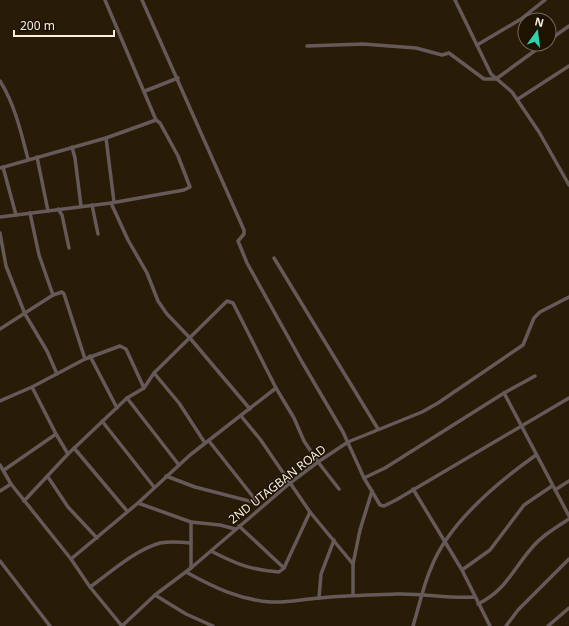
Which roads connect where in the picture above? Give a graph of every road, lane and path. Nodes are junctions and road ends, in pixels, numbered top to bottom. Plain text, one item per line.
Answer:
1 (105, 0) edge
2 (142, 0) edge
3 (455, 0) edge
4 (545, 0) edge
5 (569, 26) edge
6 (557, 34) edge
7 (478, 45) junction
8 (307, 46) dead end
9 (533, 52) edge
10 (569, 66) edge
11 (178, 78) junction
12 (495, 79) junction
13 (0, 81) edge
14 (145, 91) junction
15 (518, 99) junction
16 (156, 120) junction
17 (106, 138) junction
18 (72, 147) junction
19 (38, 157) junction
20 (28, 159) junction
21 (2, 168) edge
22 (569, 185) edge
23 (112, 202) junction
24 (92, 205) junction
25 (81, 206) junction
26 (58, 209) junction
27 (48, 211) junction
28 (30, 213) junction
29 (16, 214) junction
30 (0, 217) edge
31 (0, 233) edge
32 (98, 234) dead end
33 (68, 248) dead end
34 (274, 258) dead end
35 (53, 295) junction
36 (569, 297) edge
37 (25, 314) junction
38 (0, 329) edge
39 (189, 337) junction
40 (90, 356) junction
41 (85, 359) junction
42 (154, 373) junction
43 (57, 374) junction
44 (535, 376) dead end
45 (32, 387) junction
46 (144, 388) junction
47 (276, 388) junction
48 (504, 393) junction
49 (127, 398) junction
50 (569, 398) edge
51 (0, 401) edge
52 (117, 408) junction
53 (250, 409) junction
54 (241, 416) junction
55 (102, 421) junction
56 (521, 427) junction
57 (378, 429) junction
58 (56, 434) junction
59 (209, 441) junction
60 (348, 442) junction
61 (205, 443) junction
62 (74, 448) junction
63 (68, 454) junction
64 (536, 455) junction
65 (318, 462) junction
66 (0, 465) edge
67 (179, 465) junction
68 (4, 470) junction
69 (166, 476) junction
70 (48, 477) junction
71 (364, 478) junction
72 (569, 481) edge
73 (290, 483) junction
74 (11, 484) junction
75 (552, 486) junction
76 (154, 487) junction
77 (339, 489) dead end
78 (413, 489) junction
79 (555, 490) junction
80 (0, 491) edge
81 (372, 492) junction
82 (24, 501) junction
83 (138, 503) junction
84 (258, 503) junction
85 (261, 507) junction
86 (127, 511) junction
87 (310, 512) junction
88 (569, 517) edge
89 (191, 522) junction
90 (239, 526) junction
91 (235, 529) junction
92 (97, 538) junction
93 (334, 540) junction
94 (444, 541) junction
95 (191, 543) junction
96 (211, 551) junction
97 (71, 559) junction
98 (569, 559) edge
99 (0, 561) edge
100 (353, 564) junction
101 (191, 568) junction
102 (284, 568) junction
103 (462, 570) junction
104 (186, 572) junction
105 (90, 587) junction
106 (155, 595) junction
107 (353, 595) junction
108 (423, 595) junction
109 (475, 597) junction
110 (319, 598) junction
111 (478, 604) junction
112 (569, 608) edge
113 (50, 626) edge
114 (122, 626) edge
115 (213, 626) edge
116 (413, 626) edge
117 (490, 626) edge
118 (506, 626) edge
119 (548, 626) edge

1 - 14 street
2 - 11 street
3 - 7 street
4 - 7 street
5 - 6 street
7 - 12 street
8 - 12 street
9 - 12 street
10 - 15 street
11 - 14 street
11 - 60 street
12 - 15 street
13 - 20 street
14 - 16 street
15 - 22 street
16 - 17 street
16 - 23 street
17 - 18 street
17 - 23 street
18 - 19 street
18 - 25 street
19 - 20 street
19 - 27 street
20 - 21 street
21 - 29 street
23 - 24 street
23 - 39 street
24 - 25 street
24 - 32 street
25 - 26 street
26 - 27 street
26 - 33 street
27 - 28 street
28 - 29 street
28 - 35 street
29 - 30 street
31 - 37 street
34 - 57 street
35 - 37 street
35 - 41 street
36 - 57 street, 2ND UTAGBAN ROAD
37 - 38 street
37 - 43 street
39 - 42 street
39 - 47 street
39 - 53 street
40 - 41 street
40 - 46 street
40 - 52 street
41 - 43 street
42 - 46 street
42 - 61 street
43 - 45 street
44 - 48 street
45 - 51 street
45 - 58 street
46 - 49 street
47 - 53 street
47 - 65 street
48 - 56 street
48 - 71 street
49 - 52 street
49 - 67 street
50 - 56 street
52 - 55 street
53 - 54 street
54 - 59 street
54 - 73 street
55 - 62 street
55 - 76 street
56 - 64 street
56 - 78 street
57 - 60 street, 2ND UTAGBAN ROAD
58 - 63 street
58 - 68 street
59 - 61 street
59 - 84 street
60 - 65 street, 2ND UTAGBAN ROAD
60 - 71 street
61 - 67 street
62 - 63 street
62 - 86 street
63 - 70 street
64 - 75 street
64 - 94 street
65 - 73 street, 2ND UTAGBAN ROAD
65 - 77 street
66 - 68 street
67 - 69 street
68 - 74 street
69 - 76 street
69 - 84 street
70 - 82 street
70 - 92 street
71 - 81 street
72 - 79 street
73 - 85 street, 2ND UTAGBAN ROAD
73 - 87 street
74 - 80 street
74 - 82 street
75 - 79 street
75 - 103 street
76 - 83 street
78 - 81 street
78 - 94 street
79 - 88 street
81 - 100 street
82 - 97 street
83 - 86 street
83 - 89 street
84 - 85 street
85 - 90 street, 2ND UTAGBAN ROAD
86 - 92 street
87 - 93 street
87 - 102 street
88 - 111 street
89 - 91 street
89 - 95 street
90 - 91 street, 2ND UTAGBAN ROAD
90 - 102 street
91 - 96 street, 2ND UTAGBAN ROAD
92 - 97 street
93 - 100 street
93 - 110 street
94 - 103 street
94 - 108 street
95 - 101 street
95 - 105 street
96 - 101 street, 2ND UTAGBAN ROAD
96 - 102 street
97 - 105 street
98 - 118 street
99 - 113 street
100 - 107 street
101 - 104 street, 2ND UTAGBAN ROAD
103 - 109 street
104 - 106 street, 2ND UTAGBAN ROAD
104 - 110 street
105 - 114 street
106 - 114 street, 2ND UTAGBAN ROAD
106 - 115 street
107 - 108 street
107 - 110 street
108 - 109 street
108 - 116 street
109 - 111 street
111 - 117 street
112 - 119 street

